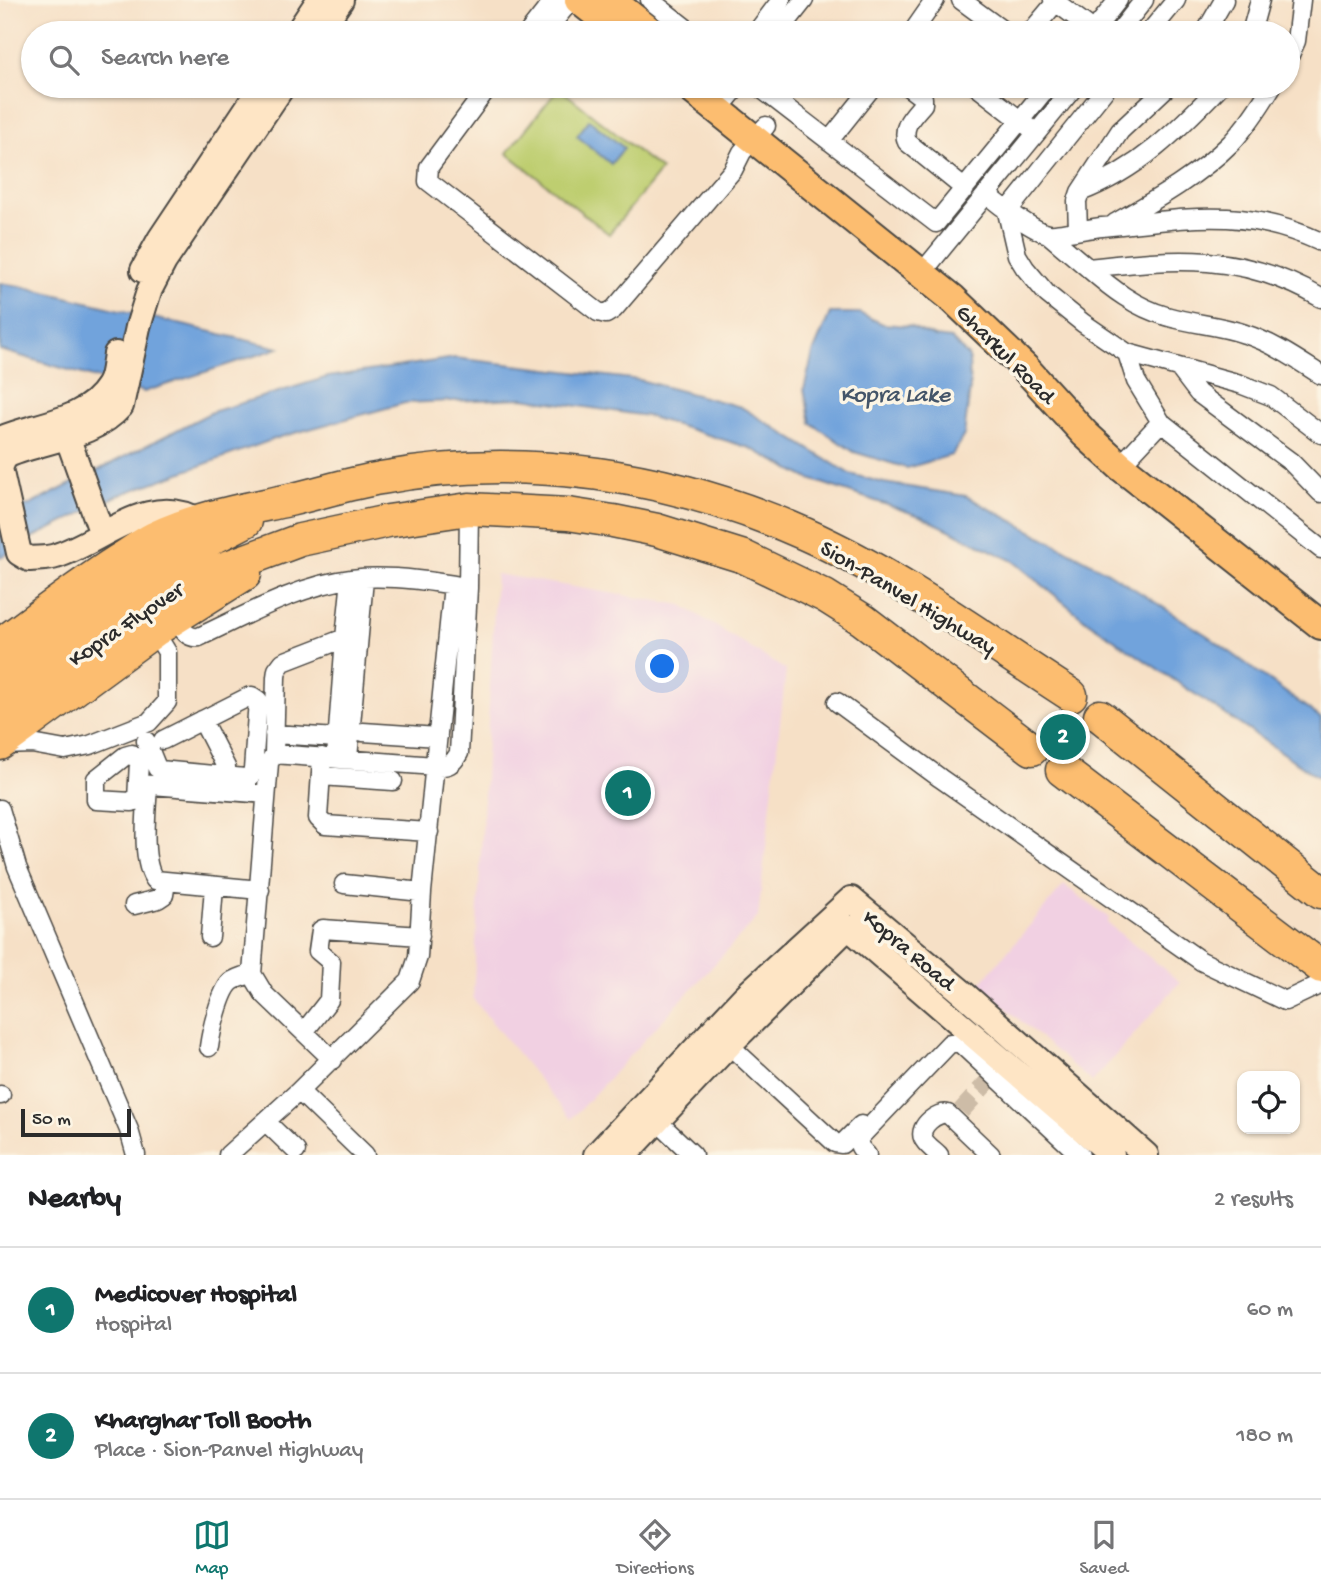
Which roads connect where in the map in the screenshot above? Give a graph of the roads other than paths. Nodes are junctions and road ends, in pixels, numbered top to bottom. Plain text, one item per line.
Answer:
1 (319, 0) edge
2 (341, 0) edge
3 (571, 0) edge
4 (579, 0) edge
5 (611, 0) edge
6 (781, 0) edge
7 (804, 0) edge
8 (935, 0) edge
9 (961, 0) edge
10 (1118, 0) edge
11 (1144, 0) edge
12 (1176, 0) edge
13 (1224, 0) edge
14 (1259, 0) edge
15 (1301, 0) edge
16 (654, 1) edge
17 (1055, 1) edge
18 (551, 10) edge
19 (305, 21) edge
20 (326, 21) edge
21 (606, 21) edge
22 (637, 21) edge
23 (678, 21) edge
24 (765, 21) edge
25 (787, 21) edge
26 (920, 21) edge
27 (990, 21) edge
28 (1039, 21) edge
29 (1080, 21) edge
30 (1102, 21) edge
31 (1127, 21) edge
32 (1159, 21) edge
33 (1212, 21) edge
34 (1255, 21) edge
35 (1298, 21) edge
36 (254, 98) edge
37 (275, 98) edge
38 (480, 98) edge
39 (720, 98) edge
40 (773, 98) edge
41 (863, 98) edge
42 (923, 98) edge
43 (991, 98) edge
44 (1038, 98) edge
45 (1065, 98) edge
46 (1098, 98) edge
47 (1154, 98) edge
48 (1208, 98) edge
49 (1264, 98) edge
50 (1019, 120) junction
51 (1036, 133) junction
52 (754, 139) junction
53 (829, 141) junction
54 (729, 167) junction
55 (965, 189) junction
56 (1080, 192) junction
57 (986, 194) junction
58 (699, 200) dead end
59 (1007, 212) junction
60 (1109, 226) junction
61 (1078, 229) junction
62 (1048, 234) junction
63 (1321, 242) edge
64 (927, 267) junction
65 (1088, 268) junction
66 (141, 288) junction
67 (1321, 298) edge
68 (1127, 354) junction
69 (1179, 368) junction
70 (1321, 375) edge
71 (117, 388) junction
72 (1161, 422) junction
73 (1321, 434) edge
74 (0, 439) edge
75 (70, 445) junction
76 (1126, 460) junction
77 (1321, 493) edge
78 (287, 500) junction
79 (469, 509) junction
80 (199, 521) junction
81 (102, 534) junction
82 (300, 540) junction
83 (1321, 549) edge
84 (175, 572) junction
85 (358, 579) junction
86 (460, 587) junction
87 (1321, 603) edge
88 (165, 625) junction
89 (1321, 625) edge
90 (345, 638) junction
91 (0, 645) edge
92 (0, 678) edge
93 (1071, 695) dead end
94 (837, 702) dead end
95 (0, 711) edge
96 (1100, 716) dead end
97 (202, 720) junction
98 (274, 734) junction
99 (355, 736) junction
100 (438, 737) junction
101 (0, 744) edge
102 (1032, 749) dead end
103 (260, 758) junction
104 (335, 758) junction
105 (435, 766) junction
106 (1062, 770) dead end
107 (321, 776) junction
108 (393, 781) dead end
109 (266, 794) junction
110 (0, 809) edge
111 (429, 832) junction
112 (166, 882) junction
113 (344, 884) dead end
114 (214, 887) junction
115 (260, 890) junction
116 (422, 892) junction
117 (1321, 892) edge
118 (134, 905) dead end
119 (420, 936) junction
120 (210, 937) dead end
121 (819, 942) junction
122 (1321, 967) edge
123 (252, 974) junction
124 (1321, 984) edge
125 (957, 1019) junction
126 (304, 1032) junction
127 (729, 1045) junction
128 (209, 1047) dead end
129 (333, 1060) junction
130 (997, 1071) junction
131 (299, 1091) junction
132 (657, 1121) junction
133 (266, 1122) junction
134 (1077, 1147) edge
135 (296, 1151) dead end
136 (135, 1155) edge
137 (229, 1155) edge
138 (365, 1155) edge
139 (596, 1155) edge
140 (625, 1155) edge
141 (693, 1155) edge
142 (867, 1155) edge
143 (939, 1155) edge
144 (991, 1155) edge
145 (1112, 1155) edge
146 (1146, 1155) edge

1 - 19 street
2 - 20 street
3 - 18 street
4 - 21 main road
5 - 22 main road
6 - 24 street
7 - 25 street
8 - 26 street
9 - 27 street
10 - 30 street
11 - 31 street
12 - 32 street
13 - 33 street
14 - 34 street
15 - 35 street
16 - 23 street
17 - 28 street
17 - 29 street
36 - 66 street
37 - 66 street
38 - 54 street
39 - 52 main road, Gharkul Road
40 - 53 street
41 - 53 street
42 - 55 street
43 - 50 street
44 - 50 street
45 - 51 street
46 - 59 street
47 - 56 street
48 - 56 street
49 - 60 street
50 - 51 street
50 - 55 street
51 - 57 street
52 - 54 street
52 - 64 main road, Gharkul Road
53 - 55 street
54 - 58 street
56 - 61 street
57 - 59 street
57 - 64 street
59 - 62 street
59 - 68 street
60 - 61 street
60 - 63 street
61 - 62 street
62 - 65 street
64 - 76 main road, Gharkul Road
65 - 67 street
65 - 70 street
66 - 71 street
68 - 69 street
68 - 72 street
69 - 73 street
69 - 77 street
71 - 74 street
71 - 75 street
72 - 76 street
72 - 83 street
75 - 81 street
75 - 81 street
76 - 87 main road, Gharkul Road
76 - 89 main road, Gharkul Road
78 - 80 highway
78 - 84 highway, Kopra Flyover
78 - 93 highway, Sion-Panvel Highway
79 - 82 highway, Sion-Panvel Highway
79 - 86 street
79 - 102 highway, Sion-Panvel Highway
80 - 81 street
80 - 91 highway
82 - 84 highway, Kopra Flyover
82 - 88 highway
84 - 92 highway, Kopra Flyover
84 - 95 highway, Kopra Flyover
85 - 86 street
85 - 88 street
85 - 90 street
85 - 99 street
86 - 100 street
86 - 105 street
88 - 101 highway
88 - 101 street
90 - 98 street
90 - 99 street
94 - 124 street
96 - 117 highway
97 - 103 street
97 - 103 street
97 - 103 street
98 - 99 street
98 - 103 street
99 - 100 street
99 - 104 street
100 - 105 street
103 - 104 street
103 - 109 street
104 - 105 street
104 - 107 street
105 - 111 street
106 - 122 highway
107 - 108 street
107 - 111 street
109 - 112 street
109 - 115 street
110 - 136 street
111 - 116 street
112 - 114 street
112 - 118 street
113 - 116 street
114 - 115 street
114 - 120 street
115 - 123 street
116 - 119 street
119 - 126 street
119 - 129 street
121 - 125 street, Kopra Road
121 - 127 street, Kopra Road
121 - 139 street, Kopra Road
121 - 146 street, Kopra Road
123 - 126 street
123 - 128 street
125 - 127 street
125 - 130 street, Kopra Road
126 - 129 street
127 - 132 street, Kopra Road
129 - 131 street
130 - 134 street, Kopra Road
130 - 142 street
131 - 133 street
131 - 138 street
132 - 140 street, Kopra Road
132 - 141 street
133 - 135 street
133 - 137 street
134 - 145 street, Kopra Road
143 - 144 street

